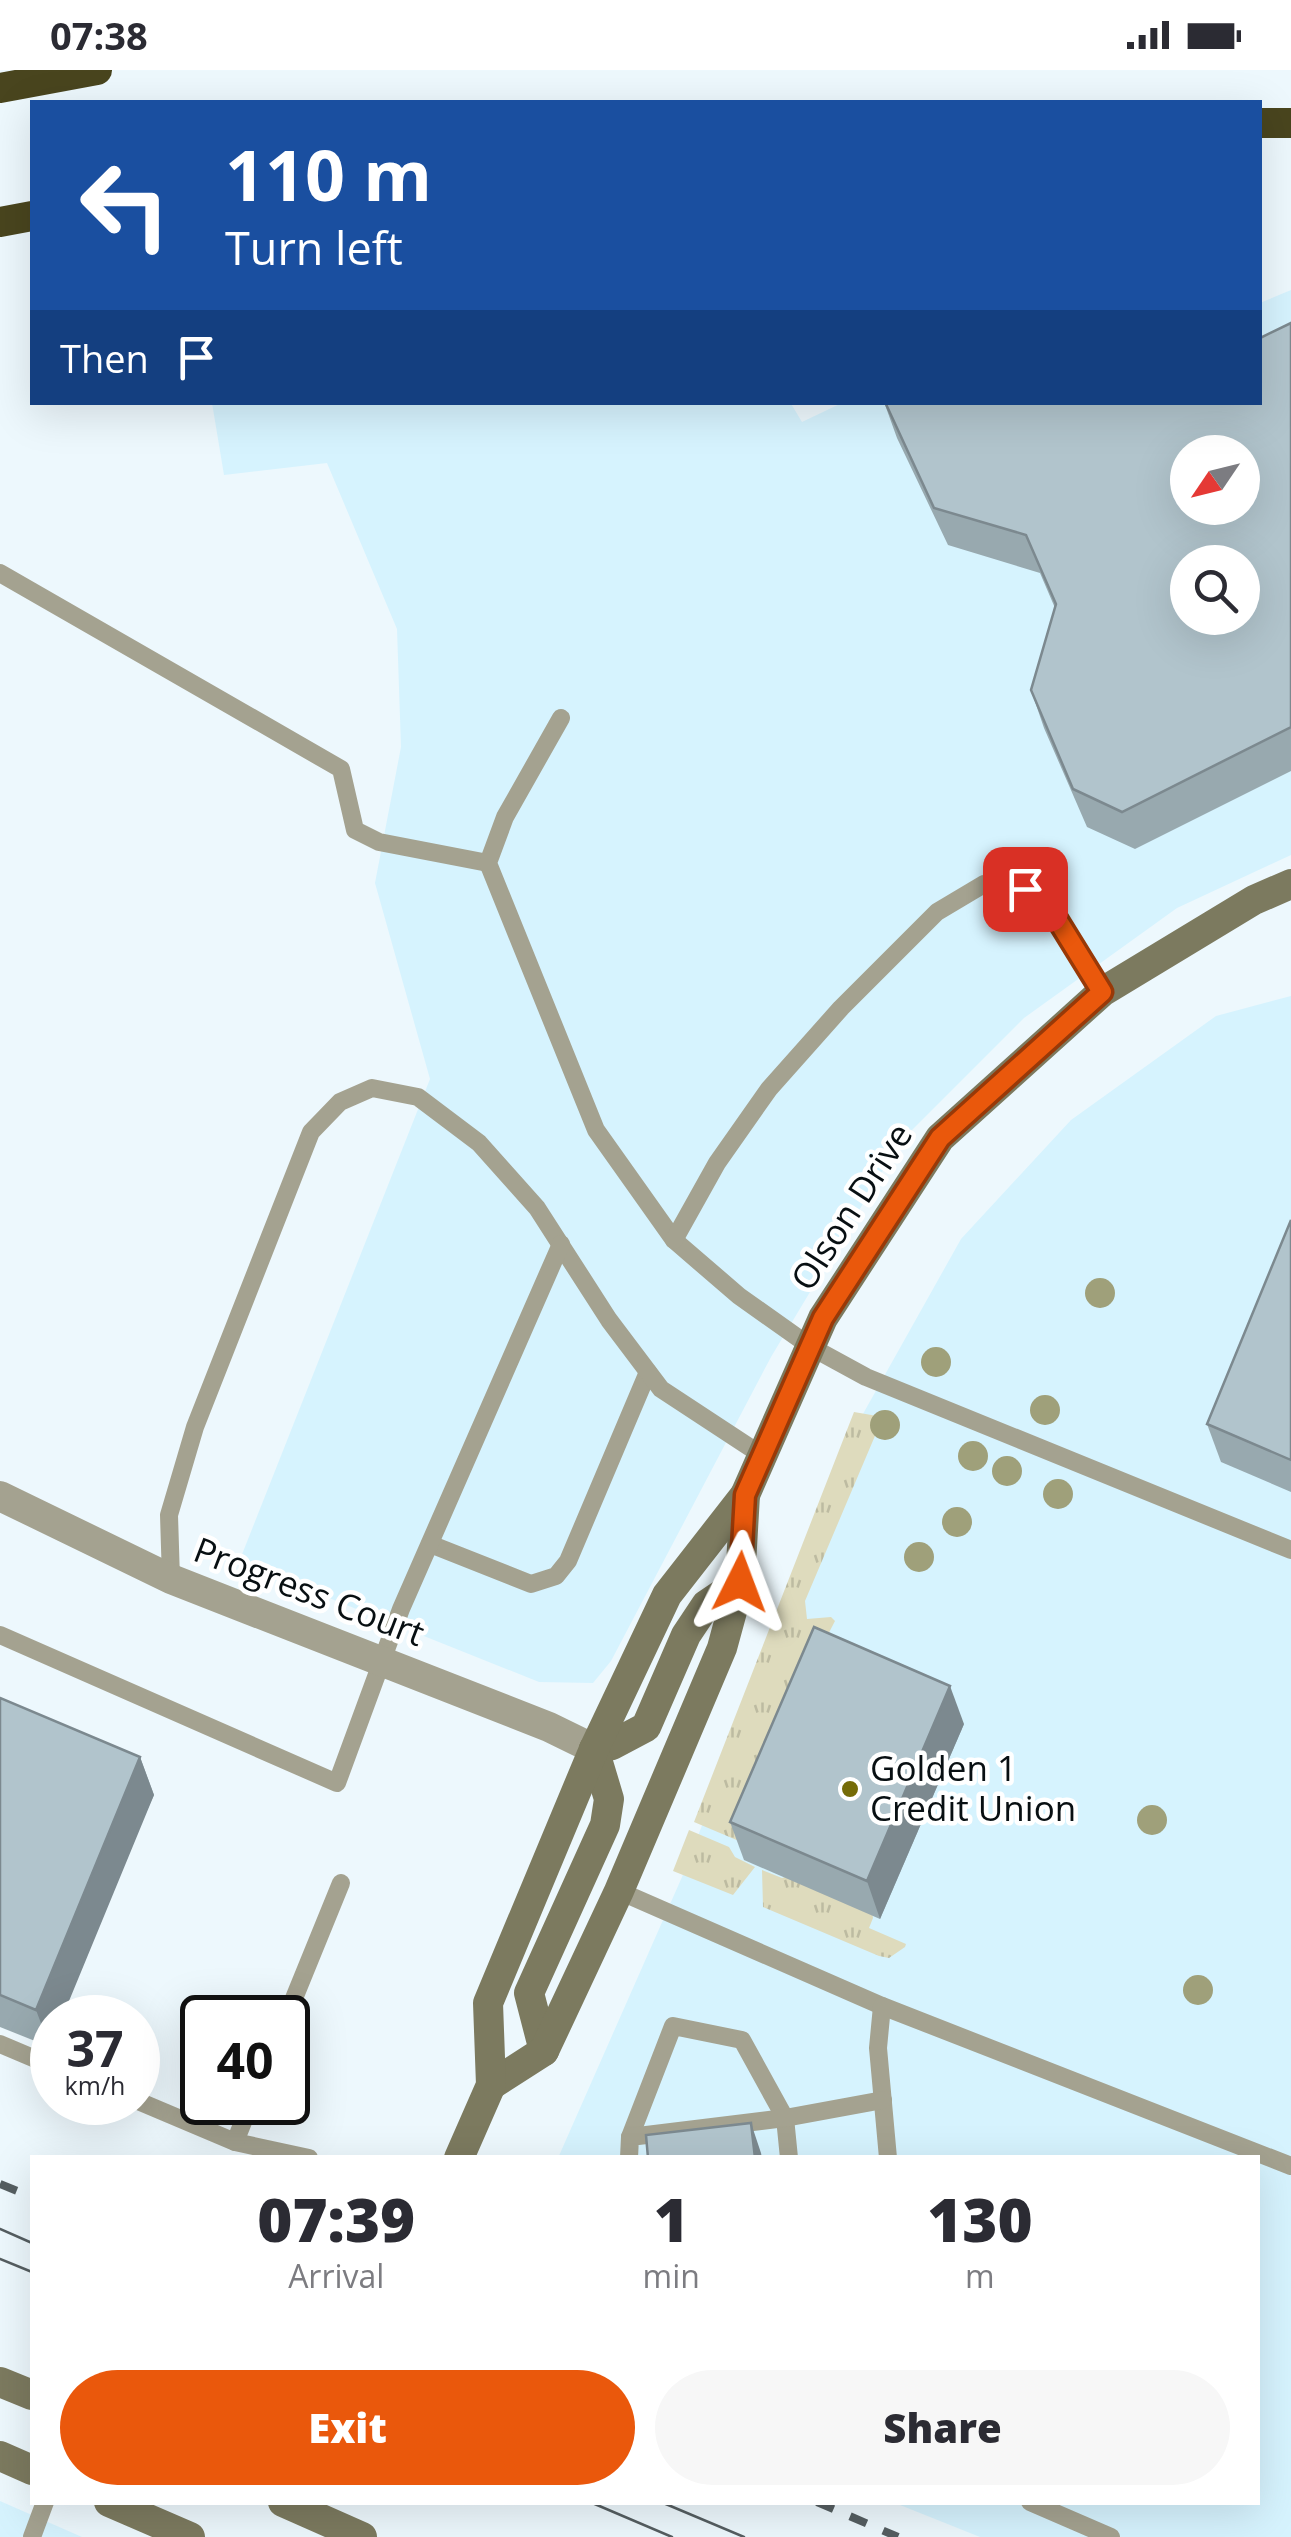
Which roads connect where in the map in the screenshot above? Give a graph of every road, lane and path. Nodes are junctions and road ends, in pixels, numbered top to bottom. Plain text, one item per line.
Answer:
1 (97, 70) edge
2 (0, 88) edge
3 (1262, 123) edge
4 (1291, 124) edge
5 (30, 216) edge
6 (0, 222) edge
7 (0, 573) edge
8 (560, 718) dead end
9 (488, 863) junction
10 (1291, 884) edge
11 (1102, 992) junction
12 (674, 1240) junction
13 (562, 1244) junction
14 (811, 1347) junction
15 (648, 1372) junction
16 (762, 1456) junction
17 (745, 1495) junction
18 (0, 1496) edge
19 (430, 1544) junction
20 (1291, 1550) edge
21 (171, 1579) junction
22 (740, 1582) junction
23 (0, 1635) edge
24 (383, 1661) junction
25 (594, 1749) junction
26 (341, 1883) dead end
27 (619, 1891) junction
28 (295, 1995) edge
29 (882, 2006) junction
30 (0, 2044) edge
31 (544, 2051) junction
32 (30, 2057) edge
33 (491, 2084) junction
34 (883, 2100) junction
35 (160, 2110) edge
36 (785, 2118) junction
37 (242, 2125) edge
38 (630, 2137) junction
39 (235, 2142) junction
40 (296, 2155) edge
41 (460, 2155) edge
42 (629, 2155) edge
43 (790, 2155) edge
44 (888, 2155) edge
45 (1291, 2166) edge
46 (0, 2382) edge
47 (30, 2394) edge
48 (0, 2456) edge
49 (30, 2469) edge
50 (44, 2505) edge
51 (116, 2505) edge
52 (1037, 2505) edge
53 (303, 2514) edge
54 (32, 2537) edge
55 (190, 2537) edge
56 (362, 2537) edge
57 (1112, 2537) edge

1 - 2 highway
3 - 4 highway
5 - 6 highway
7 - 9 lane
8 - 9 lane
9 - 12 lane
10 - 11 street, Olson Drive
11 - 12 lane
11 - 14 street, Olson Drive
12 - 14 lane
13 - 15 lane
13 - 19 lane
13 - 21 lane
14 - 16 street, Olson Drive
14 - 20 lane
15 - 16 lane
15 - 19 lane
16 - 17 street, Olson Drive
17 - 22 street, Olson Drive
17 - 25 street, Olson Drive
18 - 21 street, Progress Court
19 - 24 lane
21 - 24 street, Progress Court
22 - 25 street
22 - 27 street, Olson Drive
23 - 24 lane
24 - 25 street, Progress Court
25 - 31 street
25 - 33 street, Olson Drive
26 - 28 lane
27 - 29 lane
27 - 31 street, Olson Drive
29 - 34 lane
29 - 45 lane
30 - 32 lane
31 - 33 street
33 - 41 street, Olson Drive
34 - 36 lane
34 - 44 lane
35 - 39 lane
36 - 38 lane
36 - 38 lane
36 - 43 lane
37 - 39 lane
38 - 42 lane
39 - 40 lane
46 - 47 street
48 - 49 street
50 - 54 lane
51 - 55 street
52 - 57 lane
53 - 56 street

